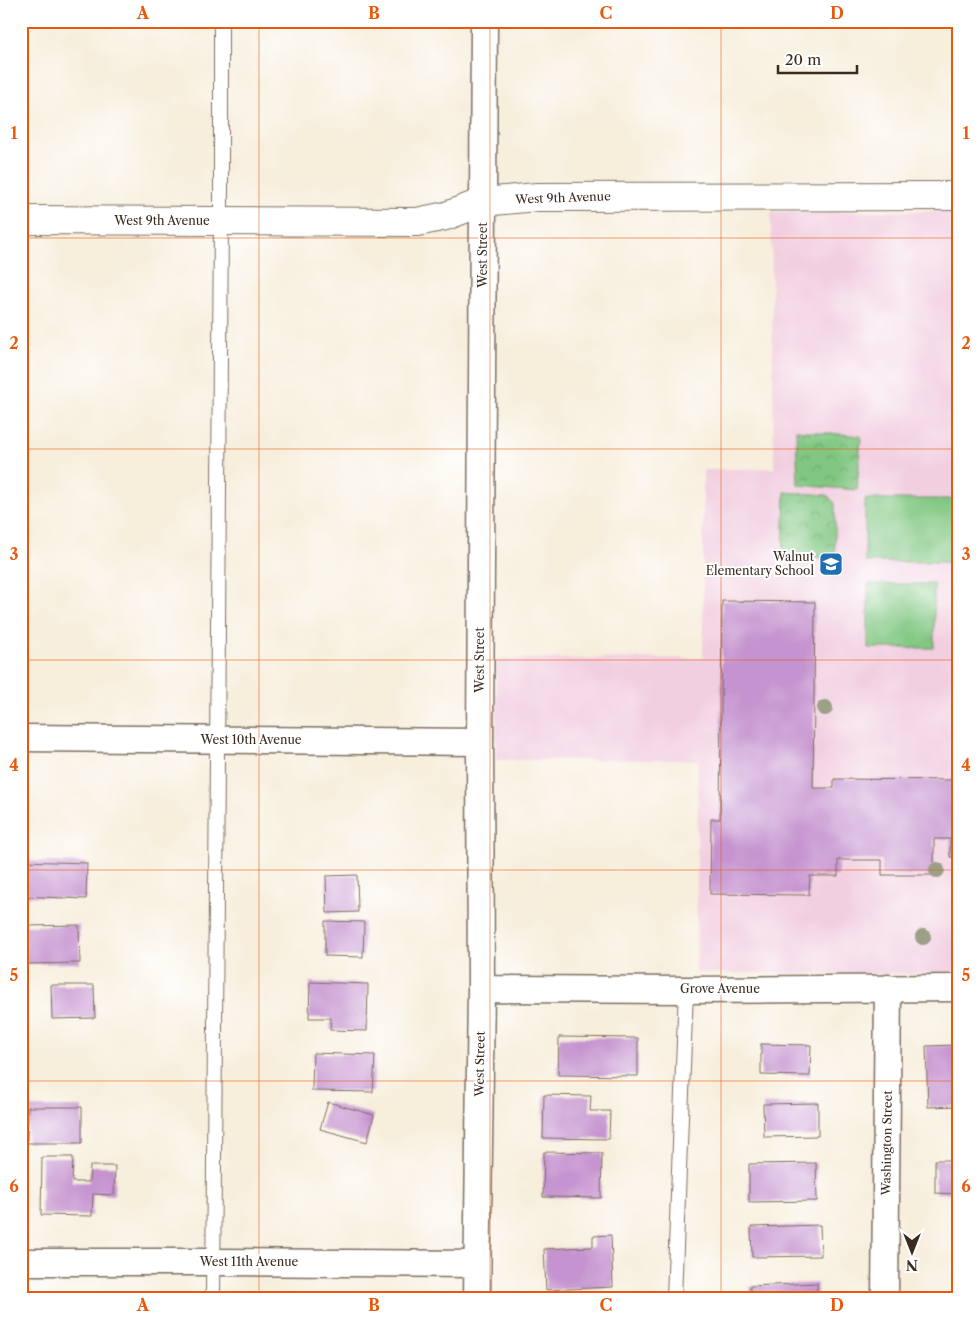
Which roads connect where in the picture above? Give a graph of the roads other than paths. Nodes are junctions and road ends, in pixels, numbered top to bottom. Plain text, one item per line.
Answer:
1 (221, 21) edge
2 (484, 21) edge
3 (959, 196) edge
4 (483, 202) junction
5 (21, 220) edge
6 (221, 222) junction
7 (21, 738) edge
8 (217, 740) junction
9 (480, 742) junction
10 (888, 988) junction
11 (959, 988) edge
12 (481, 989) junction
13 (686, 990) junction
14 (21, 1262) edge
15 (213, 1262) junction
16 (477, 1264) junction
17 (212, 1298) edge
18 (477, 1298) edge
19 (674, 1298) edge
20 (885, 1298) edge

1 - 6 lane
2 - 4 street, West Street
3 - 4 street, West 9th Avenue
4 - 6 street, West 9th Avenue
4 - 9 street, West Street
5 - 6 street, West 9th Avenue
6 - 8 lane
7 - 8 street, West 10th Avenue
8 - 9 street, West 10th Avenue
8 - 15 lane
9 - 12 street, West Street
10 - 11 street, Grove Avenue
10 - 13 street, Grove Avenue
10 - 20 street, Washington Street
12 - 13 street, Grove Avenue
12 - 16 street, West Street
13 - 19 lane
14 - 15 street, West 11th Avenue
15 - 16 street, West 11th Avenue
15 - 17 lane
16 - 18 street, West Street

